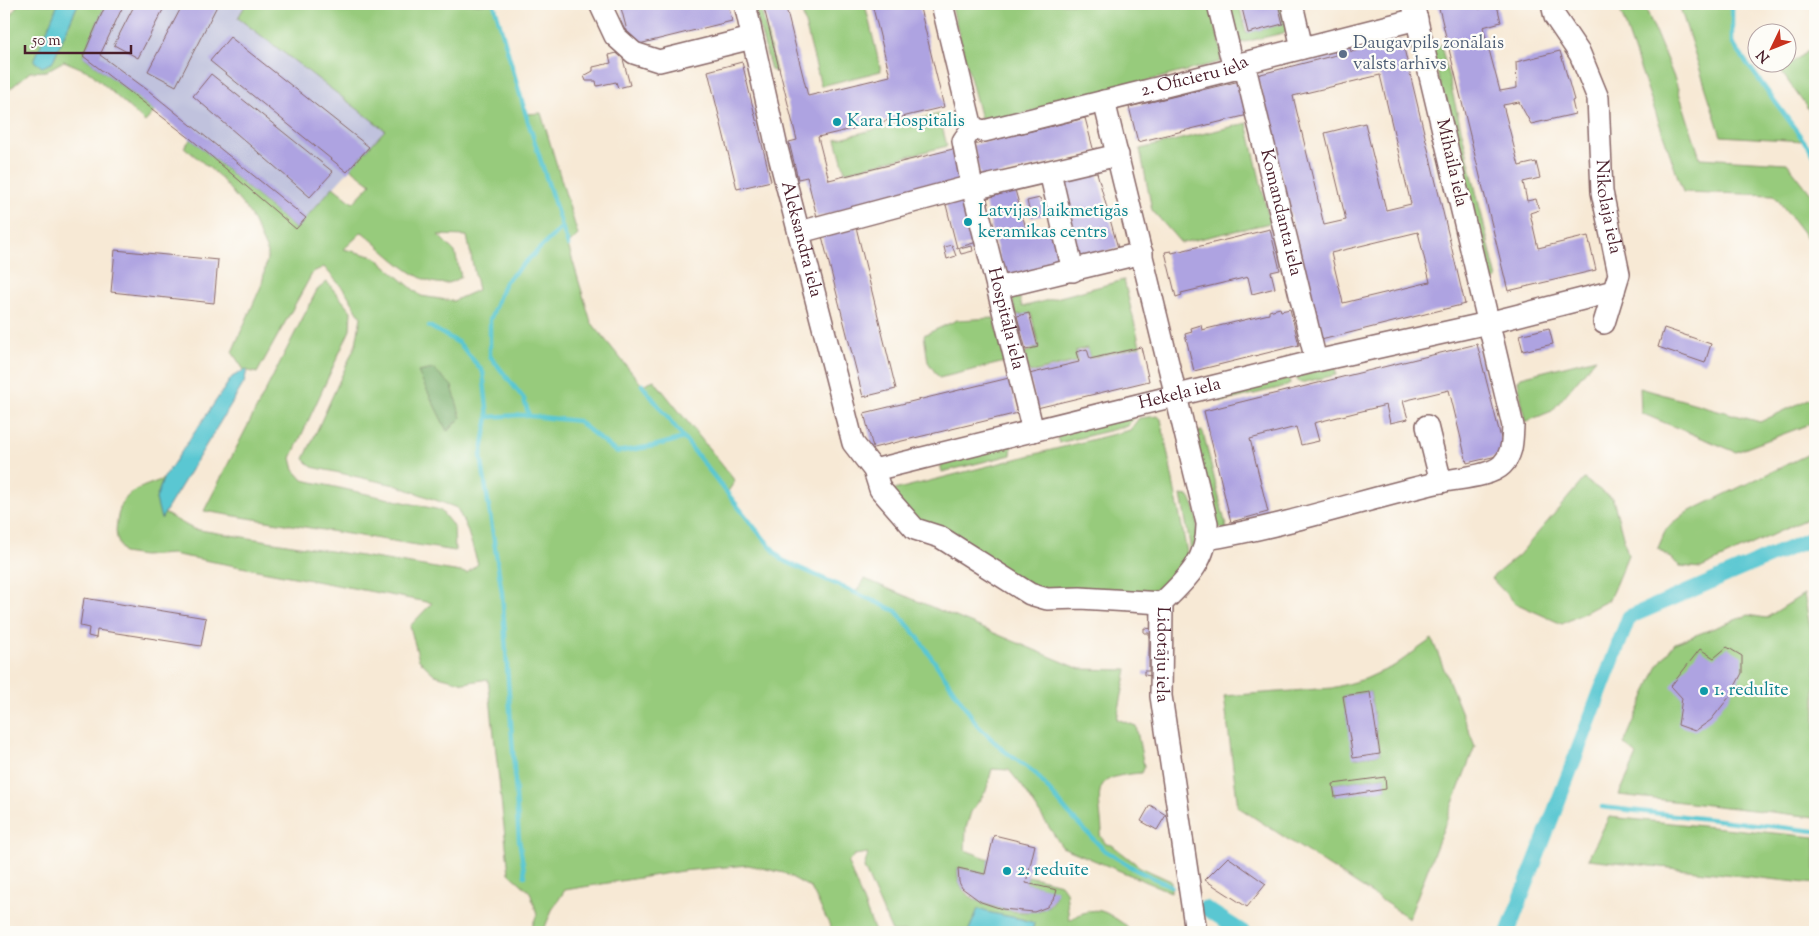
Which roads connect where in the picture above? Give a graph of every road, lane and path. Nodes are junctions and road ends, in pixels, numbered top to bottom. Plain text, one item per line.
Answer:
1 (600, 4) edge
2 (744, 4) edge
3 (942, 4) edge
4 (1218, 4) edge
5 (1292, 4) edge
6 (1552, 4) edge
7 (1415, 12) edge
8 (752, 38) junction
9 (1302, 48) junction
10 (1239, 66) junction
11 (1104, 101) junction
12 (972, 128) junction
13 (1118, 156) junction
14 (1050, 172) junction
15 (972, 188) junction
16 (800, 232) junction
17 (1142, 253) junction
18 (1073, 271) junction
19 (997, 288) junction
20 (1614, 291) junction
21 (1604, 322) dead end
22 (1488, 323) junction
23 (1316, 361) junction
24 (1176, 395) junction
25 (1427, 426) dead end
26 (1033, 431) junction
27 (874, 470) junction
28 (1441, 482) junction
29 (1207, 539) junction
30 (1162, 603) junction
31 (1196, 932) edge

1 - 8 street
2 - 8 street, Aleksandra iela
3 - 12 street
4 - 10 street, Komandanta iela
5 - 9 street
6 - 20 street, Nikolaja iela
7 - 9 street, 2. Oficieru iela
7 - 22 street, Mihaila iela
8 - 16 street, Aleksandra iela
9 - 10 street, 2. Oficieru iela
10 - 11 street, 2. Oficieru iela
10 - 23 street, Komandanta iela
11 - 12 street, 2. Oficieru iela
11 - 13 street, Lidotāju iela
12 - 15 street, Hospitāļa iela
13 - 14 street
13 - 17 street, Lidotāju iela
14 - 15 street
14 - 18 street
15 - 16 street
15 - 19 street, Hospitāļa iela
16 - 27 street, Aleksandra iela
17 - 18 street
17 - 24 street, Lidotāju iela
18 - 19 street
19 - 26 street, Hospitāļa iela
20 - 21 street, Nikolaja iela
20 - 22 street
22 - 23 street, Hekeļa iela
22 - 28 street, Mihaila iela
23 - 24 street, Hekeļa iela
24 - 26 street, Hekeļa iela
24 - 29 street, Lidotāju iela
25 - 28 street
26 - 27 street, Hekeļa iela
27 - 30 street, Aleksandra iela
28 - 29 street, Mihaila iela
29 - 30 street, Lidotāju iela
30 - 31 street, Lidotāju iela

